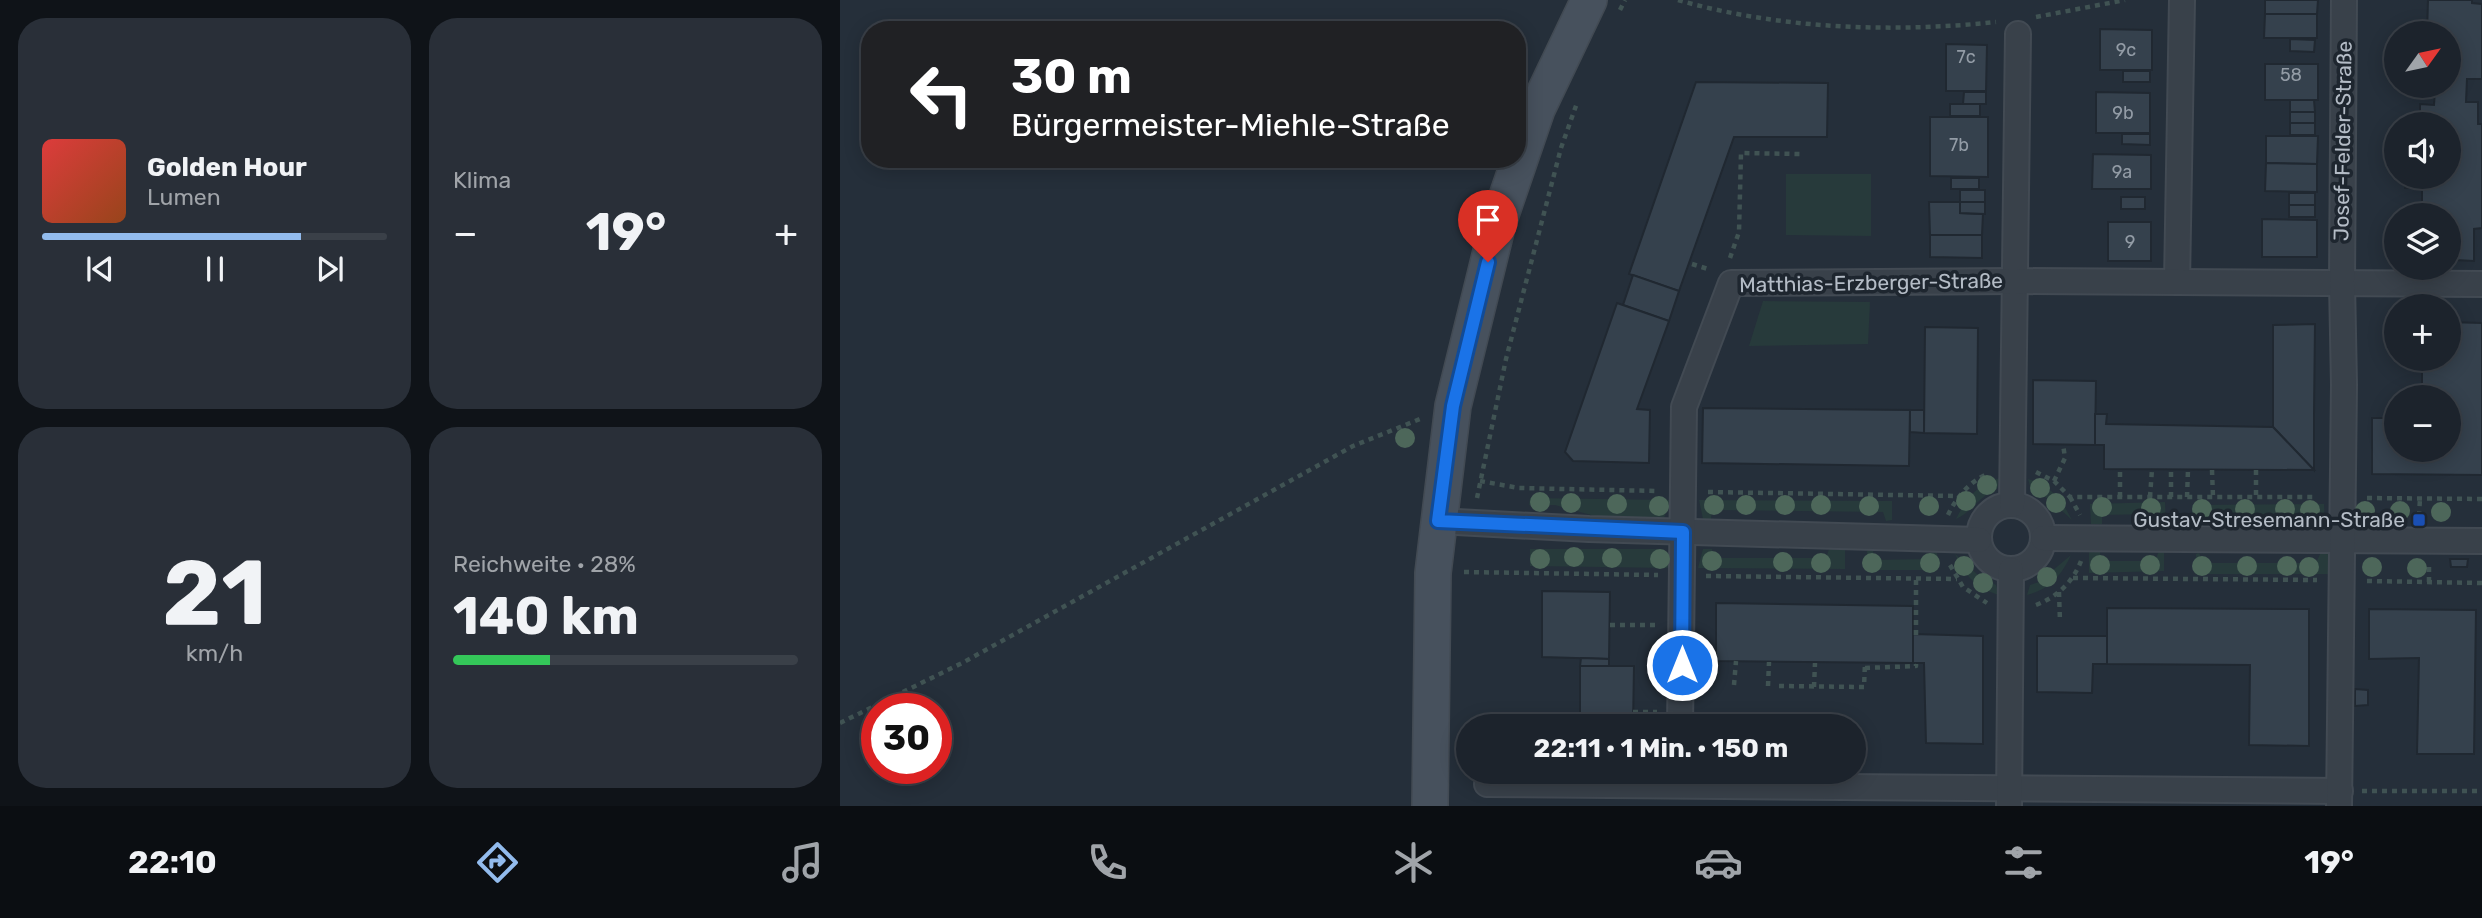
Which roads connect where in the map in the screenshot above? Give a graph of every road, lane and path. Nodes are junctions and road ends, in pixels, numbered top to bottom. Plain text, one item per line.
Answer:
1 (1625, 0) edge
2 (1678, 0) edge
3 (2125, 0) edge
4 (2182, 0) edge
5 (2344, 0) edge
6 (1604, 6) edge
7 (2017, 24) junction
8 (1577, 101) dead end
9 (1526, 141) edge
10 (1802, 154) dead end
11 (1517, 168) edge
12 (1728, 263) dead end
13 (2014, 281) junction
14 (2177, 282) junction
15 (2342, 282) junction
16 (2482, 284) edge
17 (1453, 406) junction
18 (2063, 444) dead end
19 (2012, 468) junction
20 (2120, 469) dead end
21 (2152, 469) dead end
22 (2171, 469) dead end
23 (2188, 470) dead end
24 (2213, 470) dead end
25 (2256, 470) dead end
26 (1480, 481) junction
27 (2054, 481) junction
28 (1682, 492) junction
29 (1959, 496) junction
30 (2070, 496) junction
31 (2120, 497) junction
32 (2150, 497) junction
33 (2171, 497) junction
34 (2187, 497) junction
35 (2213, 497) junction
36 (2343, 497) junction
37 (2256, 498) junction
38 (2420, 498) junction
39 (2482, 499) edge
40 (2012, 505) junction
41 (2419, 520) dead end
42 (1438, 521) junction
43 (1473, 524) junction
44 (1683, 532) junction
45 (2043, 538) junction
46 (2085, 538) junction
47 (2342, 538) junction
48 (1945, 539) junction
49 (1979, 540) junction
50 (2482, 541) edge
51 (2429, 563) dead end
52 (2011, 570) junction
53 (1465, 572) junction
54 (1682, 575) junction
55 (1916, 578) junction
56 (2073, 578) junction
57 (1957, 579) junction
58 (2342, 580) junction
59 (2429, 582) junction
60 (2482, 583) edge
61 (1464, 585) dead end
62 (2059, 592) junction
63 (2011, 609) junction
64 (2060, 622) dead end
65 (1610, 625) dead end
66 (1682, 625) junction
67 (1916, 635) dead end
68 (1736, 661) dead end
69 (1769, 662) dead end
70 (1815, 663) dead end
71 (1916, 664) dead end
72 (1734, 685) dead end
73 (1768, 686) dead end
74 (1779, 686) dead end
75 (1814, 687) junction
76 (1680, 714) edge
77 (840, 723) edge
78 (1487, 784) dead end
79 (1681, 788) edge
80 (2482, 791) edge
81 (1844, 797) edge
82 (2009, 797) edge
83 (2172, 798) edge
84 (2340, 798) edge
85 (1430, 806) edge

1 - 6 path
2 - 7 path
3 - 7 path
4 - 14 street
5 - 15 street, Josef-Felder-Straße
6 - 9 main road
7 - 13 street, Matthias-Erzberger-Straße
8 - 26 path
10 - 12 path
11 - 17 main road
13 - 14 street, Matthias-Erzberger-Straße
13 - 19 street, Matthias-Erzberger-Straße
13 - 28 street, Matthias-Erzberger-Straße
14 - 15 street, Matthias-Erzberger-Straße
15 - 16 street
15 - 36 street, Josef-Felder-Straße
17 - 42 main road
17 - 77 path
18 - 27 path
19 - 27 path
19 - 29 path
19 - 40 street, Matthias-Erzberger-Straße
20 - 31 path
21 - 32 path
22 - 33 path
23 - 34 path
24 - 35 path
25 - 37 path
26 - 28 path
26 - 43 path
27 - 30 path
28 - 29 path
28 - 44 street, Matthias-Erzberger-Straße
29 - 48 path
30 - 31 path
30 - 46 path
31 - 32 path
32 - 33 path
33 - 34 path
34 - 35 path
35 - 37 path
36 - 37 path
36 - 38 path
36 - 47 street, Josef-Felder-Straße
38 - 39 path
38 - 41 path
40 - 45 street
40 - 49 street
42 - 43 street
42 - 85 main road
43 - 44 street
43 - 53 path
44 - 48 street
44 - 54 street
45 - 46 street
45 - 52 street
46 - 47 street
46 - 56 path
47 - 50 street
47 - 58 street
48 - 49 street
48 - 57 path
49 - 52 street
51 - 59 path
52 - 63 street
53 - 54 path
53 - 61 path
54 - 55 path
54 - 66 street
55 - 57 path
55 - 67 path
56 - 58 path
56 - 62 path
57 - 63 path
58 - 59 path
58 - 84 street
59 - 60 path
62 - 63 path
62 - 64 path
63 - 82 street
65 - 66 path
66 - 76 street
68 - 72 path
69 - 73 path
70 - 75 path
71 - 75 path
74 - 75 path
78 - 79 street
79 - 81 street
80 - 84 path
81 - 82 street
82 - 83 street
83 - 84 street

